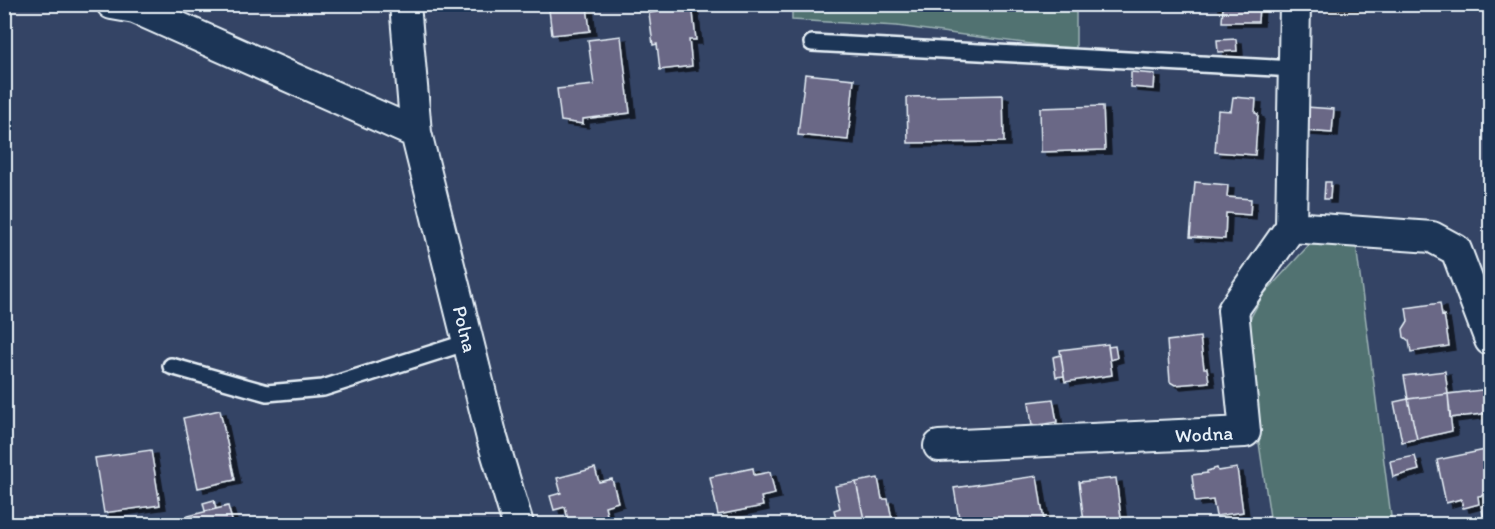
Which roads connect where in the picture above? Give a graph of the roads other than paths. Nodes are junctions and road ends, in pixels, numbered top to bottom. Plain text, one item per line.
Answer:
1 (112, 4) edge
2 (405, 4) edge
3 (1295, 4) edge
4 (812, 43) dead end
5 (1294, 69) junction
6 (416, 133) junction
7 (1291, 227) junction
8 (1491, 340) edge
9 (468, 342) junction
10 (171, 366) dead end
11 (939, 446) dead end
12 (518, 525) edge

1 - 6 street
2 - 6 street, Polna
3 - 5 street
4 - 5 lane
5 - 7 street
6 - 9 street, Polna
7 - 8 street
7 - 11 street, Wodna
9 - 10 lane
9 - 12 street, Polna

